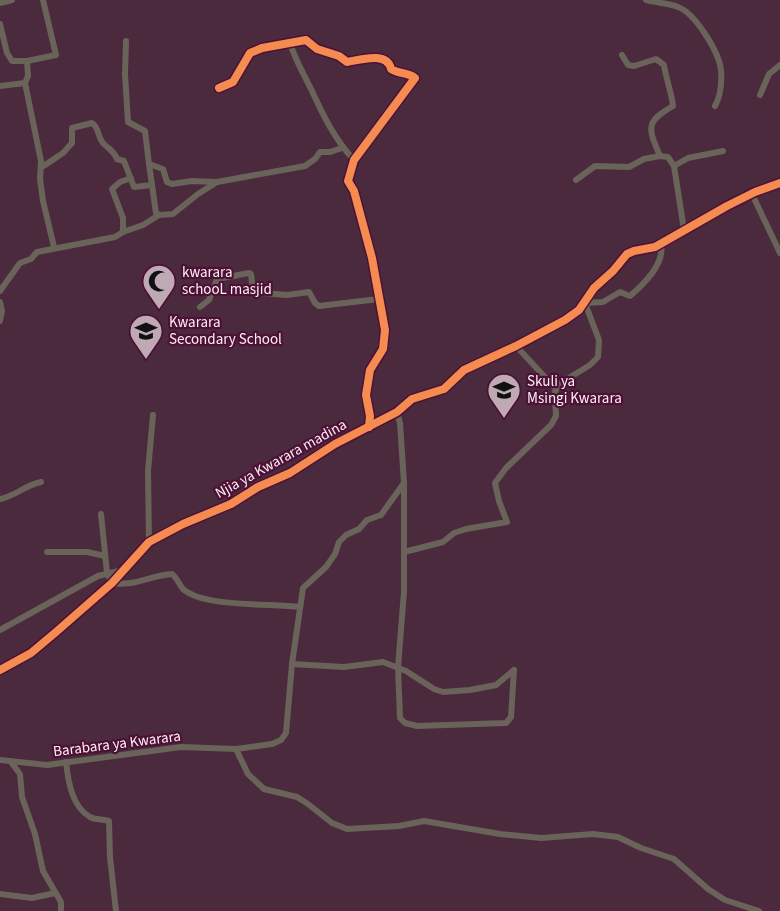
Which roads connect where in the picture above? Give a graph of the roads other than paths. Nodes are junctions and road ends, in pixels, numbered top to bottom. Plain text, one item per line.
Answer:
1 (12, 0) edge
2 (42, 0) edge
3 (646, 0) edge
4 (0, 3) edge
5 (0, 24) edge
6 (126, 41) dead end
7 (290, 43) junction
8 (622, 55) dead end
9 (27, 61) junction
10 (780, 65) edge
11 (25, 83) junction
12 (0, 86) edge
13 (219, 88) dead end
14 (760, 95) dead end
15 (715, 106) dead end
16 (342, 148) junction
17 (723, 151) dead end
18 (660, 156) junction
19 (354, 160) junction
20 (149, 164) junction
21 (42, 166) junction
22 (674, 166) junction
23 (130, 178) junction
24 (576, 180) dead end
25 (217, 183) junction
26 (780, 183) edge
27 (152, 185) junction
28 (752, 194) junction
29 (159, 215) junction
30 (684, 230) junction
31 (123, 232) junction
32 (661, 244) junction
33 (54, 248) junction
34 (780, 253) edge
35 (1, 287) edge
36 (379, 299) junction
37 (0, 302) edge
38 (585, 303) junction
39 (200, 307) dead end
40 (0, 321) edge
41 (516, 346) junction
42 (556, 389) junction
43 (397, 412) junction
44 (153, 415) dead end
45 (369, 427) junction
46 (40, 482) dead end
47 (404, 483) junction
48 (0, 499) edge
49 (101, 514) dead end
50 (149, 542) junction
51 (47, 552) dead end
52 (404, 552) junction
53 (105, 556) junction
54 (123, 570) junction
55 (107, 573) junction
56 (112, 584) junction
57 (300, 607) junction
58 (0, 630) edge
59 (292, 664) junction
60 (398, 667) junction
61 (0, 670) edge
62 (236, 749) junction
63 (0, 760) edge
64 (11, 762) junction
65 (66, 762) junction
66 (55, 893) junction
67 (0, 894) edge
68 (62, 911) edge
69 (116, 911) edge
70 (759, 911) edge

1 - 4 street
2 - 9 street
3 - 15 street
5 - 9 street
6 - 20 street
7 - 13 street
7 - 16 street
7 - 19 street
8 - 18 street
9 - 11 street
10 - 14 street
11 - 12 street
11 - 21 street
16 - 19 street
16 - 25 street
17 - 22 street
18 - 22 street
18 - 24 street
19 - 36 street
20 - 25 street
20 - 27 street
21 - 23 street
21 - 33 street
22 - 30 street
23 - 27 street
23 - 31 street
25 - 29 street
26 - 28 street, Njia ya Kwarara madina
27 - 29 street
28 - 30 street, Njia ya Kwarara madina
28 - 34 street
29 - 31 street
30 - 32 street, Njia ya Kwarara madina
31 - 33 street
32 - 38 street, Njia ya Kwarara madina
32 - 38 street
33 - 35 street
36 - 39 street
36 - 45 street
37 - 40 street
38 - 41 street, Njia ya Kwarara madina
38 - 42 street
41 - 42 street
41 - 43 street, Njia ya Kwarara madina
42 - 52 street
43 - 45 street, Njia ya Kwarara madina
43 - 47 street
44 - 50 street
45 - 50 street, Njia ya Kwarara madina
46 - 48 street
47 - 52 street
47 - 57 street
49 - 53 street
50 - 54 street
51 - 53 street
52 - 60 street
53 - 55 street
54 - 55 street
54 - 56 street
55 - 56 street
55 - 58 street
56 - 57 street
56 - 61 street
57 - 59 street
59 - 60 street
59 - 62 street, Barabara ya Kwarara
60 - 60 street
62 - 65 street, Barabara ya Kwarara
62 - 70 street
63 - 64 street, Barabara ya Kwarara
64 - 65 street, Barabara ya Kwarara
64 - 66 street
65 - 69 street
66 - 67 street
66 - 68 street

